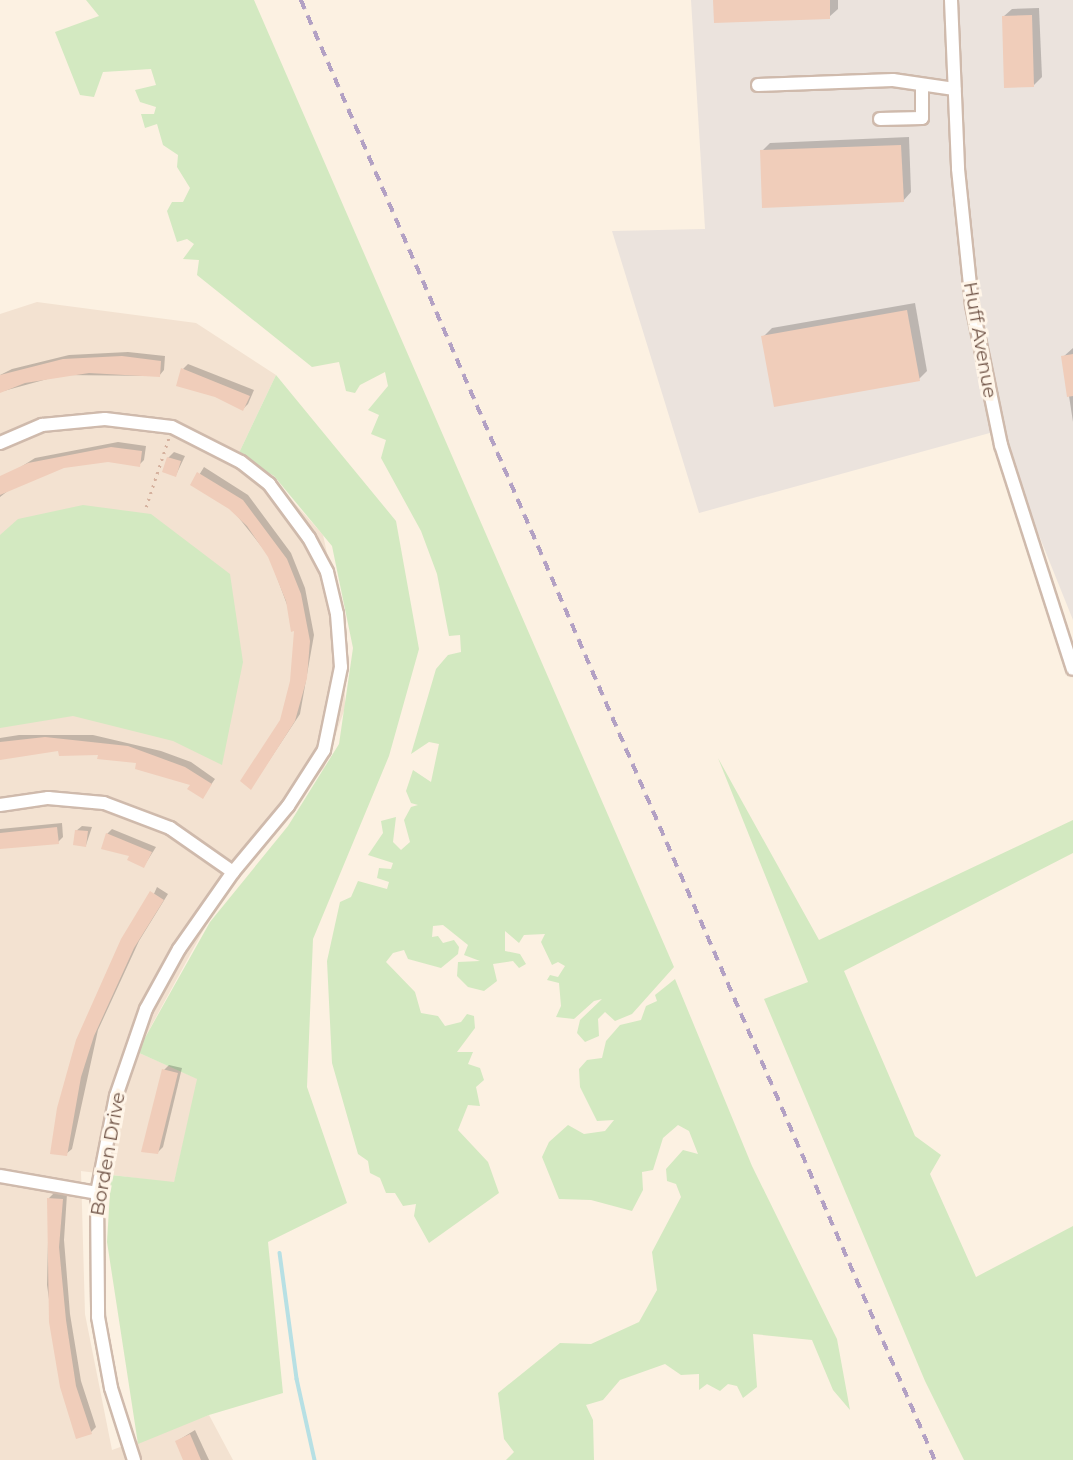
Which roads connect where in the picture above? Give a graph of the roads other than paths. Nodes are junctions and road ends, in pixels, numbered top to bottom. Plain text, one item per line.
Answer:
1 (951, 0) edge
2 (758, 85) dead end
3 (922, 87) junction
4 (954, 89) junction
5 (880, 119) dead end
6 (0, 443) edge
7 (1073, 669) edge
8 (0, 805) edge
9 (233, 872) junction
10 (0, 1175) edge
11 (97, 1193) junction
12 (134, 1460) edge

1 - 4 street, Huff Avenue
2 - 3 street
3 - 4 street
3 - 5 street
4 - 7 street, Huff Avenue
6 - 9 street, Borden Drive
8 - 9 street
9 - 11 street, Borden Drive
10 - 11 street
11 - 12 street, Borden Drive

